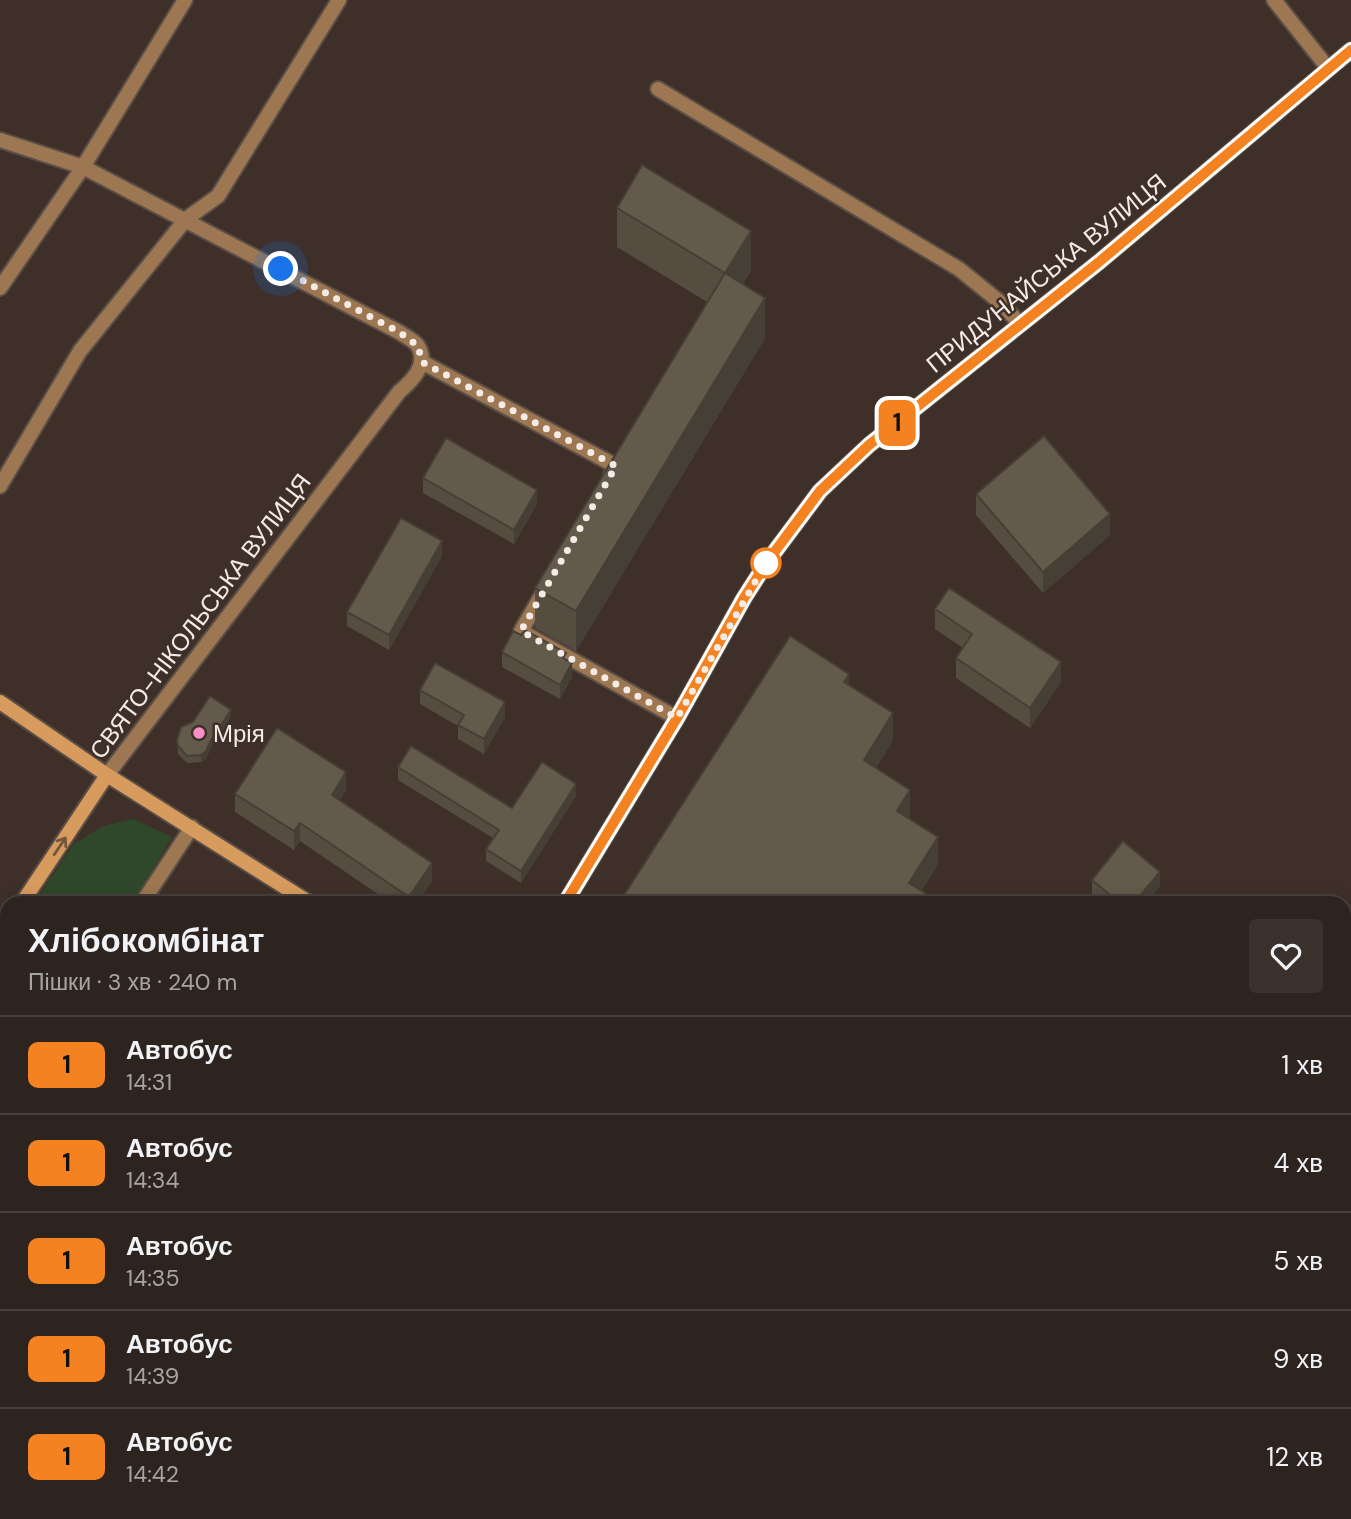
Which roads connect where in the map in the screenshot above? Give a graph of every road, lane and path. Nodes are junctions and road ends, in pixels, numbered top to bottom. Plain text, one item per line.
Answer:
1 (185, 0) edge
2 (339, 0) edge
3 (1274, 0) edge
4 (1351, 50) edge
5 (1328, 68) junction
6 (658, 89) dead end
7 (0, 139) edge
8 (83, 167) junction
9 (187, 219) junction
10 (0, 288) edge
11 (1020, 324) junction
12 (422, 362) junction
13 (0, 486) edge
14 (603, 490) edge
15 (548, 584) edge
16 (0, 702) edge
17 (677, 718) junction
18 (107, 775) junction
19 (191, 827) junction
20 (27, 896) edge
21 (147, 896) edge
22 (299, 896) edge
23 (569, 896) edge

1 - 8 street
2 - 9 street
3 - 5 street
4 - 5 main road, ПРИДУНАЙСЬКА ВУЛИЦЯ
5 - 11 main road, ПРИДУНАЙСЬКА ВУЛИЦЯ
6 - 11 street
7 - 8 street
8 - 9 street
8 - 10 street
9 - 12 street
9 - 13 street
11 - 17 main road, ПРИДУНАЙСЬКА ВУЛИЦЯ
12 - 14 street
12 - 18 street, СВЯТО-НІКОЛЬСЬКА ВУЛИЦЯ
15 - 17 street
16 - 18 main road
17 - 23 main road, ПРИДУНАЙСЬКА ВУЛИЦЯ
18 - 19 main road
20 -> 18 main road, СВЯТО-НІКОЛЬСЬКА ВУЛИЦЯ
19 - 21 street
19 - 22 main road

